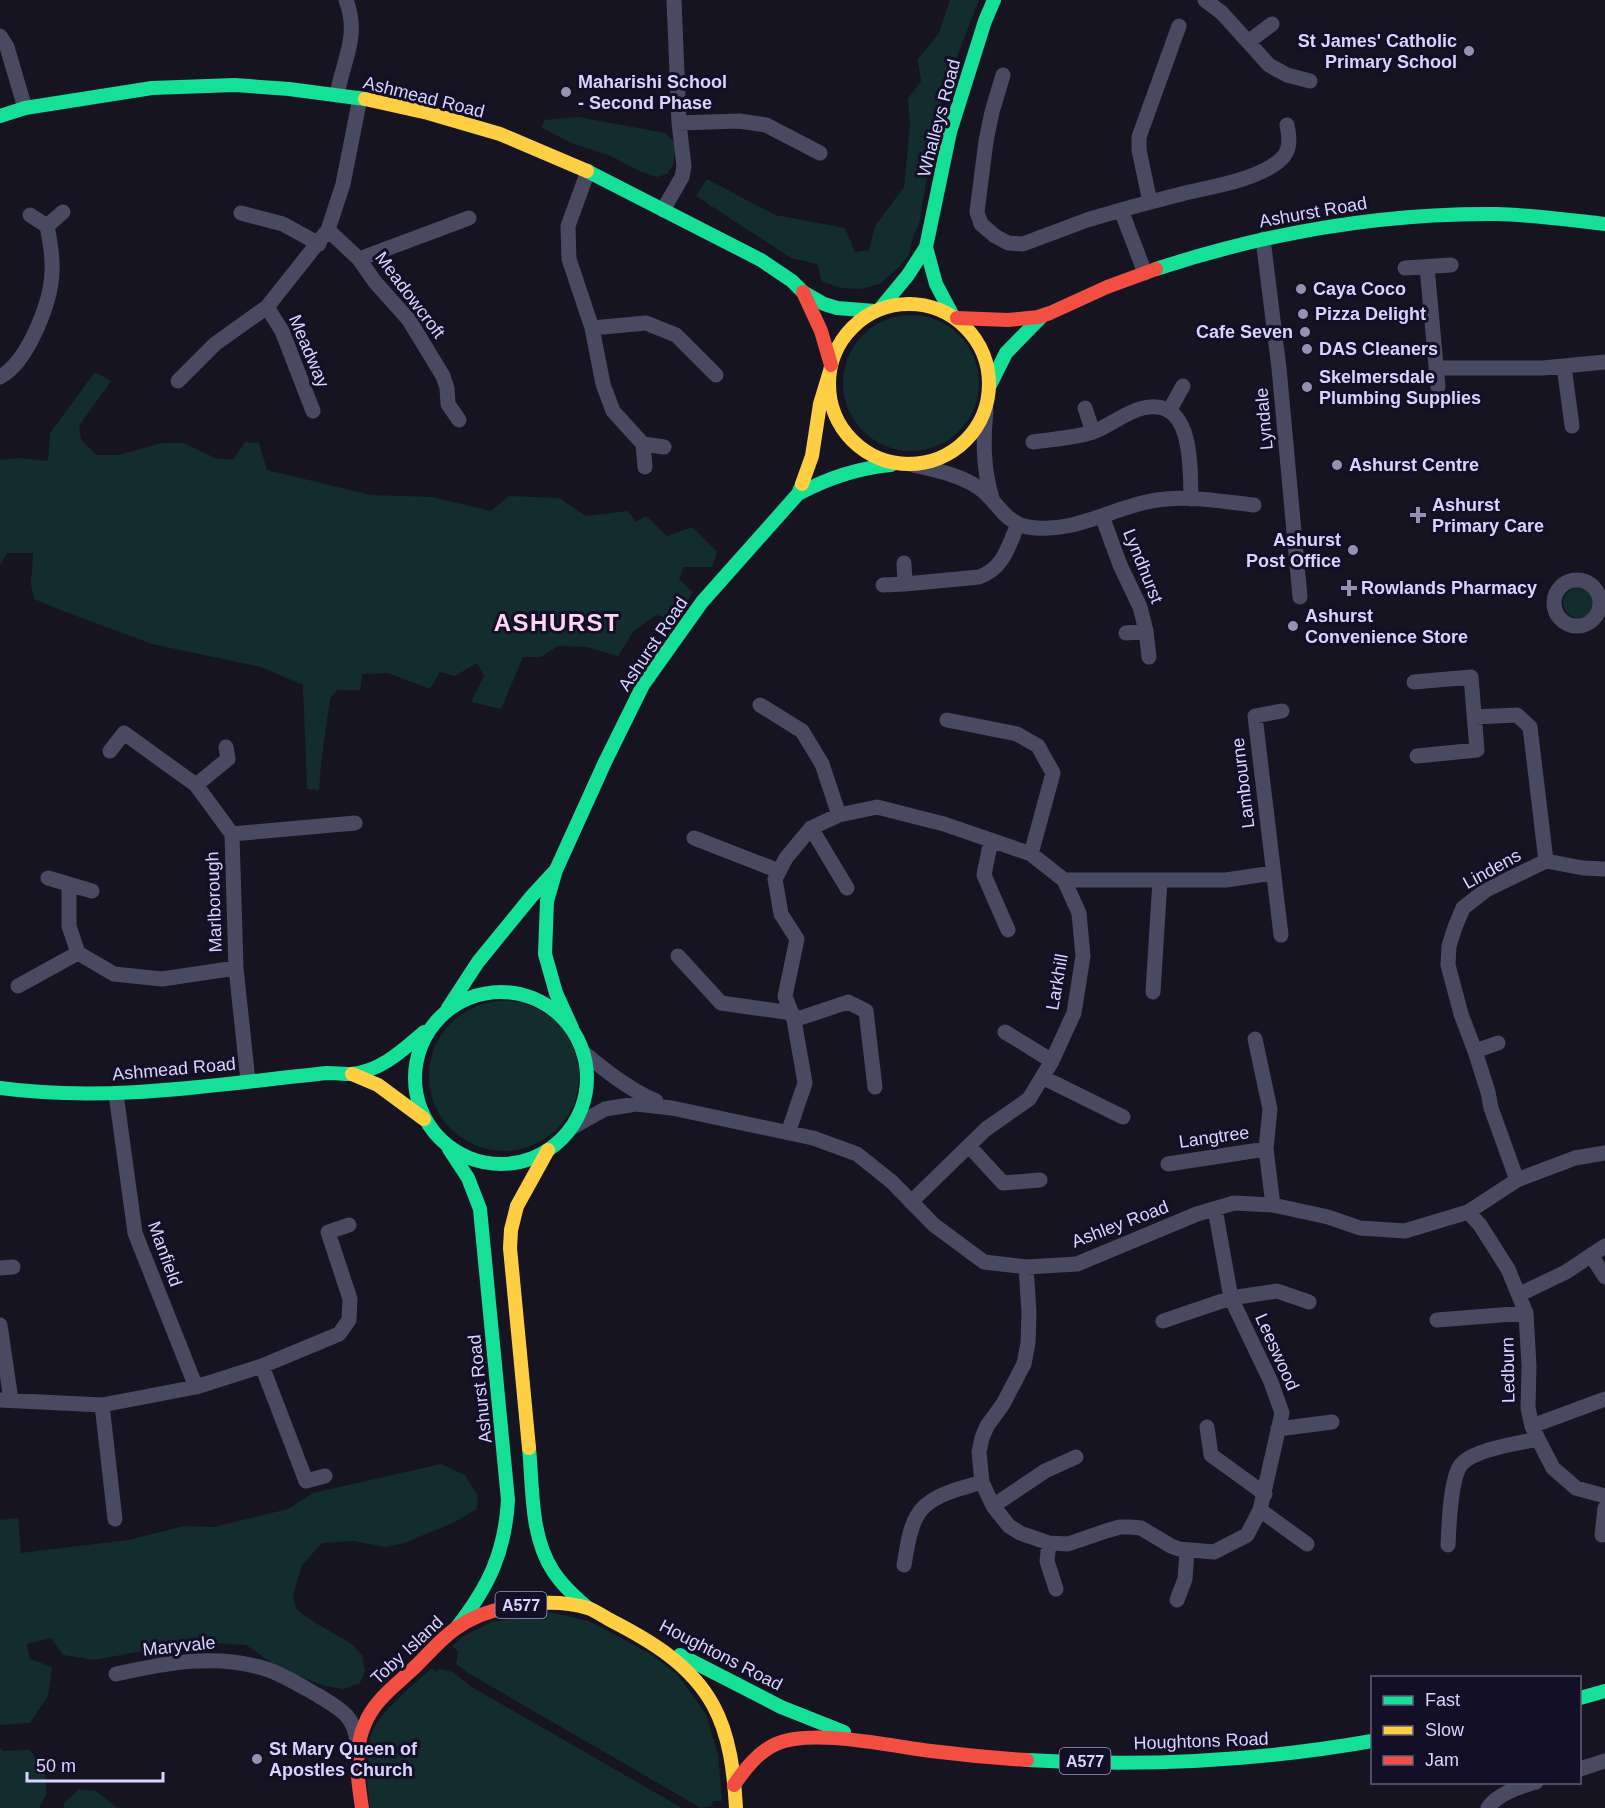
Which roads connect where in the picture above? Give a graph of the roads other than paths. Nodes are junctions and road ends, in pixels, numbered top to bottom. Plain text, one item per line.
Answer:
1 (346, 0) edge
2 (674, 0) edge
3 (994, 0) edge
4 (1204, 0) edge
5 (1272, 24) dead end
6 (1179, 26) dead end
7 (0, 36) edge
8 (1248, 42) junction
9 (1003, 75) dead end
10 (1310, 81) dead end
11 (337, 95) junction
12 (360, 98) junction
13 (25, 108) junction
14 (0, 116) edge
15 (679, 123) junction
16 (1287, 124) dead end
17 (820, 153) dead end
18 (588, 171) junction
19 (1150, 202) junction
20 (663, 210) junction
21 (1121, 210) junction
22 (63, 212) dead end
23 (241, 213) dead end
24 (30, 215) dead end
25 (469, 218) dead end
26 (1605, 224) edge
27 (47, 226) junction
28 (328, 230) junction
29 (1263, 238) junction
30 (318, 244) junction
31 (926, 247) junction
32 (358, 259) junction
33 (1451, 265) dead end
34 (1427, 267) junction
35 (1405, 268) dead end
36 (1145, 273) junction
37 (803, 292) junction
38 (267, 307) junction
39 (877, 310) junction
40 (955, 316) junction
41 (1041, 317) junction
42 (592, 328) junction
43 (1605, 362) edge
44 (1564, 366) junction
45 (830, 368) junction
46 (1436, 368) junction
47 (716, 375) dead end
48 (0, 377) edge
49 (178, 381) dead end
50 (990, 385) junction
51 (1183, 386) dead end
52 (1438, 387) dead end
53 (1085, 408) dead end
54 (986, 410) junction
55 (313, 411) dead end
56 (1169, 411) junction
57 (459, 420) dead end
58 (1572, 426) dead end
59 (1093, 432) junction
60 (1033, 442) dead end
61 (643, 444) junction
62 (664, 447) dead end
63 (905, 464) junction
64 (645, 467) dead end
65 (798, 494) junction
66 (992, 499) junction
67 (1191, 499) junction
68 (1254, 505) dead end
69 (1102, 516) junction
70 (1018, 524) junction
71 (904, 563) dead end
72 (905, 584) junction
73 (884, 585) dead end
74 (1300, 597) dead end
75 (1146, 631) junction
76 (1126, 633) dead end
77 (1149, 657) dead end
78 (1414, 682) dead end
79 (760, 705) dead end
80 (1282, 711) dead end
81 (1474, 717) junction
82 (947, 720) dead end
83 (226, 747) dead end
84 (110, 751) dead end
85 (1417, 756) dead end
86 (196, 785) junction
87 (839, 815) junction
88 (355, 823) dead end
89 (811, 828) junction
90 (232, 834) junction
91 (694, 838) dead end
92 (991, 840) junction
93 (1031, 854) junction
94 (1545, 861) junction
95 (1605, 869) edge
96 (556, 870) junction
97 (779, 871) junction
98 (1273, 873) junction
99 (48, 878) dead end
100 (1064, 880) junction
101 (1160, 880) junction
102 (69, 884) junction
103 (847, 888) dead end
104 (92, 891) dead end
105 (1008, 930) dead end
106 (1281, 935) dead end
107 (78, 953) junction
108 (678, 956) dead end
109 (236, 968) junction
110 (18, 986) dead end
111 (1153, 992) dead end
112 (447, 1010) junction
113 (793, 1017) junction
114 (432, 1026) junction
115 (572, 1028) junction
116 (1005, 1032) dead end
117 (1255, 1039) dead end
118 (1498, 1043) dead end
119 (1475, 1051) junction
120 (584, 1052) junction
121 (1052, 1061) junction
122 (352, 1074) junction
123 (1042, 1077) junction
124 (248, 1081) junction
125 (875, 1087) dead end
126 (0, 1088) edge
127 (116, 1094) junction
128 (672, 1108) junction
129 (1124, 1117) dead end
130 (424, 1119) junction
131 (571, 1128) junction
132 (788, 1133) junction
133 (445, 1144) junction
134 (969, 1146) junction
135 (1266, 1149) junction
136 (548, 1150) junction
137 (1605, 1153) edge
138 (1168, 1164) dead end
139 (1040, 1180) dead end
140 (1518, 1180) junction
141 (911, 1202) junction
142 (1272, 1204) junction
143 (1215, 1209) junction
144 (1468, 1212) junction
145 (349, 1224) dead end
146 (1605, 1246) edge
147 (1591, 1255) junction
148 (1026, 1267) junction
149 (1605, 1277) edge
150 (1520, 1294) junction
151 (1231, 1298) junction
152 (1309, 1302) dead end
153 (1526, 1313) junction
154 (1437, 1320) dead end
155 (1163, 1321) dead end
156 (0, 1325) edge
157 (262, 1366) junction
158 (196, 1387) junction
159 (1605, 1399) edge
160 (5, 1400) edge
161 (102, 1405) junction
162 (1332, 1422) dead end
163 (1207, 1427) dead end
164 (1278, 1429) junction
165 (1534, 1432) junction
166 (1076, 1457) dead end
167 (325, 1476) dead end
168 (982, 1482) junction
169 (1265, 1494) junction
170 (1605, 1496) edge
171 (993, 1506) junction
172 (1605, 1508) edge
173 (1260, 1510) junction
174 (116, 1519) dead end
175 (1602, 1535) dead end
176 (1049, 1543) junction
177 (1307, 1544) dead end
178 (1448, 1545) dead end
179 (1188, 1551) junction
180 (904, 1565) dead end
181 (1056, 1589) dead end
182 (1177, 1600) dead end
183 (588, 1608) junction
184 (458, 1627) junction
185 (640, 1634) junction
186 (116, 1674) dead end
187 (1605, 1691) edge
188 (1581, 1698) edge
189 (380, 1700) junction
190 (344, 1711) junction
191 (1367, 1742) edge
192 (886, 1745) junction
193 (357, 1752) junction
194 (1605, 1761) edge
195 (1581, 1769) edge
196 (1529, 1784) edge
197 (735, 1785) junction
198 (362, 1808) edge
199 (736, 1808) edge
200 (1488, 1808) edge

1 - 11 street
2 - 15 street
3 - 31 street, Whalleys Road
4 - 8 street
5 - 8 street
6 - 19 street
7 - 13 street
8 - 10 street
9 - 21 street
11 - 12 street, Ashmead Road
11 - 13 street, Ashmead Road
12 - 18 street, Ashmead Road
12 - 28 street
13 - 14 street, Ashmead Road
15 - 17 street
15 - 20 street
16 - 19 street
18 - 20 street, Ashmead Road
18 - 42 street
19 - 21 street
20 - 37 street, Ashmead Road
21 - 36 street
22 - 27 street
23 - 30 street
24 - 27 street
25 - 32 street, Meadowcroft
26 - 29 street, Ashurst Road
27 - 48 street
28 - 30 street
28 - 32 street, Meadowcroft
29 - 36 street, Ashurst Road
29 - 74 street, Lyndale
30 - 38 street
31 - 39 street, Whalleys Road
31 - 40 street, Whalleys Road
32 - 57 street, Meadowcroft
33 - 34 street
34 - 35 street
34 - 46 street
36 - 41 street, Ashurst Road
37 - 39 street, Ashmead Road
37 - 45 street, Ashmead Road
38 - 49 street
38 - 55 street, Meadway
39 - 40 street
39 - 45 street
40 - 41 street, Ashurst Road
40 - 50 street
41 - 50 street, Ashurst Road
42 - 47 street
42 - 61 street
43 - 44 street
44 - 46 street
44 - 58 street
45 - 63 street
45 - 65 street, Ashurst Road
46 - 52 street
50 - 54 street
51 - 56 street
53 - 59 street
54 - 63 street
54 - 66 street
56 - 59 street
56 - 67 street
59 - 60 street
61 - 62 street
61 - 64 street
63 - 65 street, Ashurst Road
63 - 66 street
65 - 96 street, Ashurst Road
66 - 70 street
67 - 68 street, Lyndhurst
67 - 69 street, Lyndhurst
69 - 70 street, Lyndhurst
69 - 75 street, Lyndhurst
70 - 72 street
71 - 72 street
72 - 73 street
75 - 76 street, Lyndhurst
75 - 77 street, Lyndhurst
78 - 81 street
79 - 87 street
80 - 98 street, Lambourne
81 - 85 street
81 - 94 street, Lindens
82 - 93 street
83 - 86 street
84 - 86 street, Marlborough
86 - 90 street, Marlborough
87 - 89 street, Larkhill
87 - 92 street, Larkhill
88 - 90 street, Marlborough
89 - 97 street, Larkhill
89 - 103 street
90 - 109 street, Marlborough
91 - 97 street
92 - 93 street, Larkhill
92 - 105 street
93 - 100 street, Larkhill
94 - 95 street, Lindens
94 - 119 street, Lindens
96 - 112 street, Ashurst Road
96 - 115 street, Ashurst Road
97 - 113 street
98 - 101 street
98 - 106 street, Lambourne
99 - 102 street
100 - 101 street
100 - 121 street, Larkhill
101 - 111 street
102 - 104 street
102 - 107 street
107 - 109 street, Marlborough
107 - 110 street
108 - 113 street
109 - 124 street, Marlborough
112 - 114 street
112 - 115 street
113 - 125 street
113 - 132 street
114 - 122 street, Ashmead Road
114 - 130 street
115 - 120 street
116 - 121 street
117 - 135 street
118 - 119 street
119 - 140 street, Lindens
120 - 128 street, Ashley Road
120 - 131 street
121 - 123 street, Larkhill
122 - 124 street, Ashmead Road
122 - 130 street, Ashmead Road
123 - 129 street
123 - 134 street, Larkhill
124 - 127 street, Ashmead Road
126 - 127 street, Ashmead Road
127 - 158 street, Manfield
128 - 131 street, Ashley Road
128 - 132 street, Ashley Road
130 - 133 street
131 - 136 street
132 - 141 street, Ashley Road
133 - 136 street
133 - 184 street, Ashurst Road
134 - 139 street
134 - 141 street, Larkhill
135 - 138 street, Langtree
135 - 142 street
136 - 183 street
137 - 140 street, Ashley Road
140 - 144 street, Ashley Road
141 - 148 street, Ashley Road
142 - 143 street, Ashley Road
142 - 144 street, Ashley Road
143 - 148 street, Ashley Road
143 - 151 street, Leeswood
144 - 150 street, Ledburn
145 - 157 street
146 - 147 street
147 - 149 street
147 - 150 street
148 - 168 street, Leeswood
150 - 153 street, Ledburn
151 - 152 street, Leeswood
151 - 155 street, Leeswood
151 - 164 street, Leeswood
153 - 154 street, Ledburn
153 - 165 street, Ledburn
156 - 160 street
157 - 158 street
157 - 167 street
158 - 161 street
159 - 165 street, Ledburn
160 - 161 street
161 - 174 street
162 - 164 street
163 - 169 street
164 - 169 street, Leeswood
165 - 170 street, Ledburn
165 - 178 street, Ledburn
166 - 171 street
168 - 171 street, Leeswood
168 - 180 street
169 - 173 street, Leeswood
171 - 176 street, Leeswood
172 - 175 street
173 - 177 street
173 - 179 street, Leeswood
176 - 179 street, Leeswood
176 - 181 street
179 - 182 street
183 - 184 street, Toby Island / A577
183 - 185 street, Toby Island / A577
184 - 189 street, Toby Island / A577
185 - 192 street, Houghtons Road / A577
185 - 197 street, Toby Island / A577
186 - 190 street, Maryvale
187 - 188 street
189 - 190 street
189 - 193 street, Toby Island / A577
190 - 193 street
191 - 192 street, Houghtons Road / A577
192 - 197 street, Houghtons Road / A577
193 - 198 street, Toby Island / A577
194 - 195 street
196 - 200 street
197 - 199 street, Toby Island / A577

